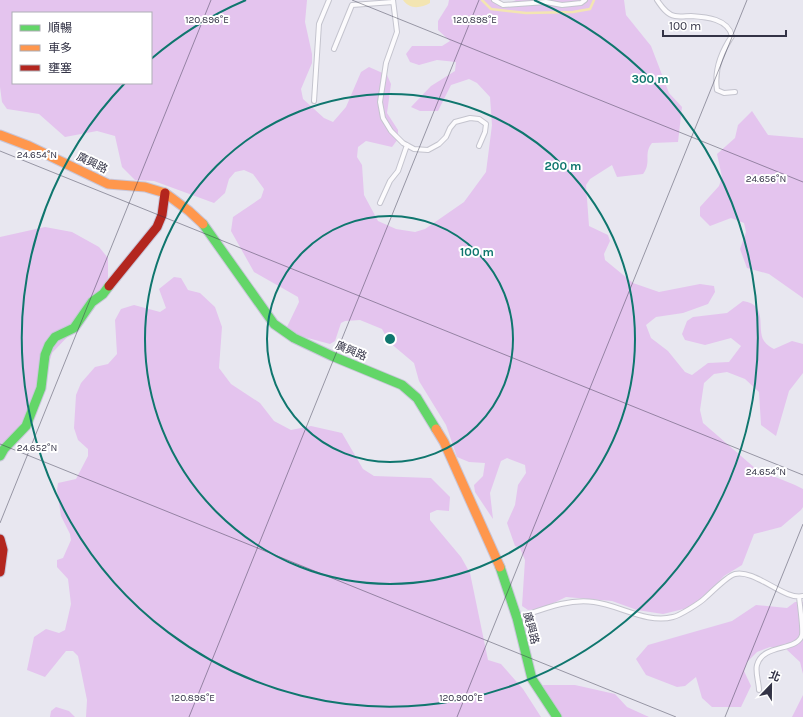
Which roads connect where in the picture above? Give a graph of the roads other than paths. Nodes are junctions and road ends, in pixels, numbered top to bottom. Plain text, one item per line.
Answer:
1 (329, 0) edge
2 (494, 0) edge
3 (586, 0) edge
4 (657, 0) edge
5 (393, 1) edge
6 (334, 49) dead end
7 (735, 92) dead end
8 (314, 100) dead end
9 (0, 135) edge
10 (407, 145) junction
11 (479, 146) dead end
12 (165, 193) junction
13 (380, 203) dead end
14 (0, 456) edge
15 (0, 539) edge
16 (0, 572) edge
17 (801, 597) edge
18 (517, 618) junction
19 (760, 690) dead end
20 (557, 717) edge

1 - 8 lane
2 - 3 lane
4 - 7 lane
5 - 6 lane
5 - 10 lane
9 - 12 street, 廣興路
10 - 11 lane
10 - 13 lane
12 - 14 street
12 - 18 street, 廣興路
15 - 16 street
17 - 18 lane
17 - 19 lane
18 - 20 street, 廣興路

